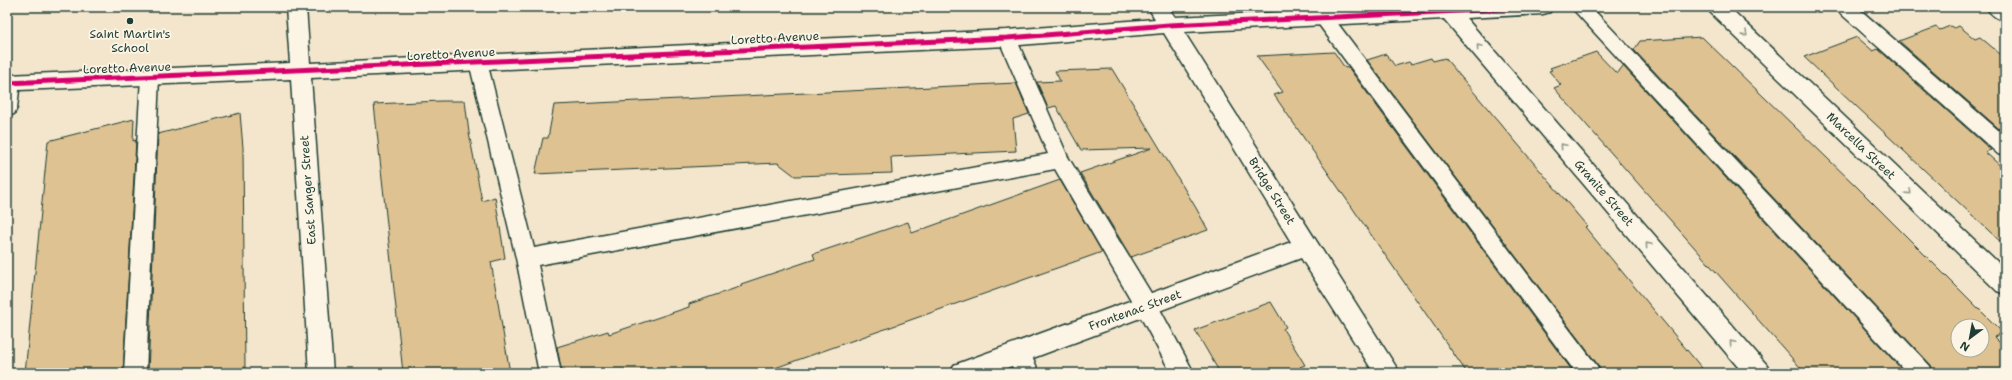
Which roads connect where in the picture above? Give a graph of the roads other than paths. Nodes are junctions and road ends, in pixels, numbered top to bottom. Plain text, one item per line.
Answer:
1 (296, 7) edge
2 (1158, 7) edge
3 (1543, 7) edge
4 (1580, 7) edge
5 (1717, 7) edge
6 (1845, 7) edge
7 (1996, 7) edge
8 (1450, 13) junction
9 (2005, 14) edge
10 (1323, 17) junction
11 (1169, 25) junction
12 (1007, 38) junction
13 (478, 62) junction
14 (300, 71) junction
15 (150, 77) junction
16 (9, 83) edge
17 (7, 108) edge
18 (2005, 148) edge
19 (1060, 160) junction
20 (1306, 246) junction
21 (526, 258) junction
22 (2005, 284) edge
23 (1146, 305) junction
24 (1022, 363) edge
25 (135, 373) edge
26 (321, 373) edge
27 (550, 373) edge
28 (963, 373) edge
29 (1183, 373) edge
30 (1388, 373) edge
31 (1589, 373) edge
32 (1758, 373) edge
33 (1922, 373) edge

1 - 14 street, East Sanger Street
2 - 11 street, Bridge Street
3 - 8 street, Loretto Avenue
4 - 33 lane
5 -> 22 street, Marcella Street
6 - 18 lane
7 - 9 street
8 - 10 street, Loretto Avenue
32 -> 8 street, Granite Street
10 - 11 street, Loretto Avenue
10 - 31 lane
11 - 12 street, Loretto Avenue
11 - 20 street, Bridge Street
12 - 13 street, Loretto Avenue
12 - 19 lane
13 - 14 street, Loretto Avenue
13 - 21 lane
14 - 15 street, Loretto Avenue
14 - 26 street, East Sanger Street
15 - 16 street, Loretto Avenue
15 - 25 lane
16 - 17 street
19 - 21 lane
19 - 23 lane
20 - 23 street, Frontenac Street
20 - 30 street, Bridge Street
21 - 27 lane
23 - 24 street, Frontenac Street
23 - 29 lane
24 - 28 street, Frontenac Street

